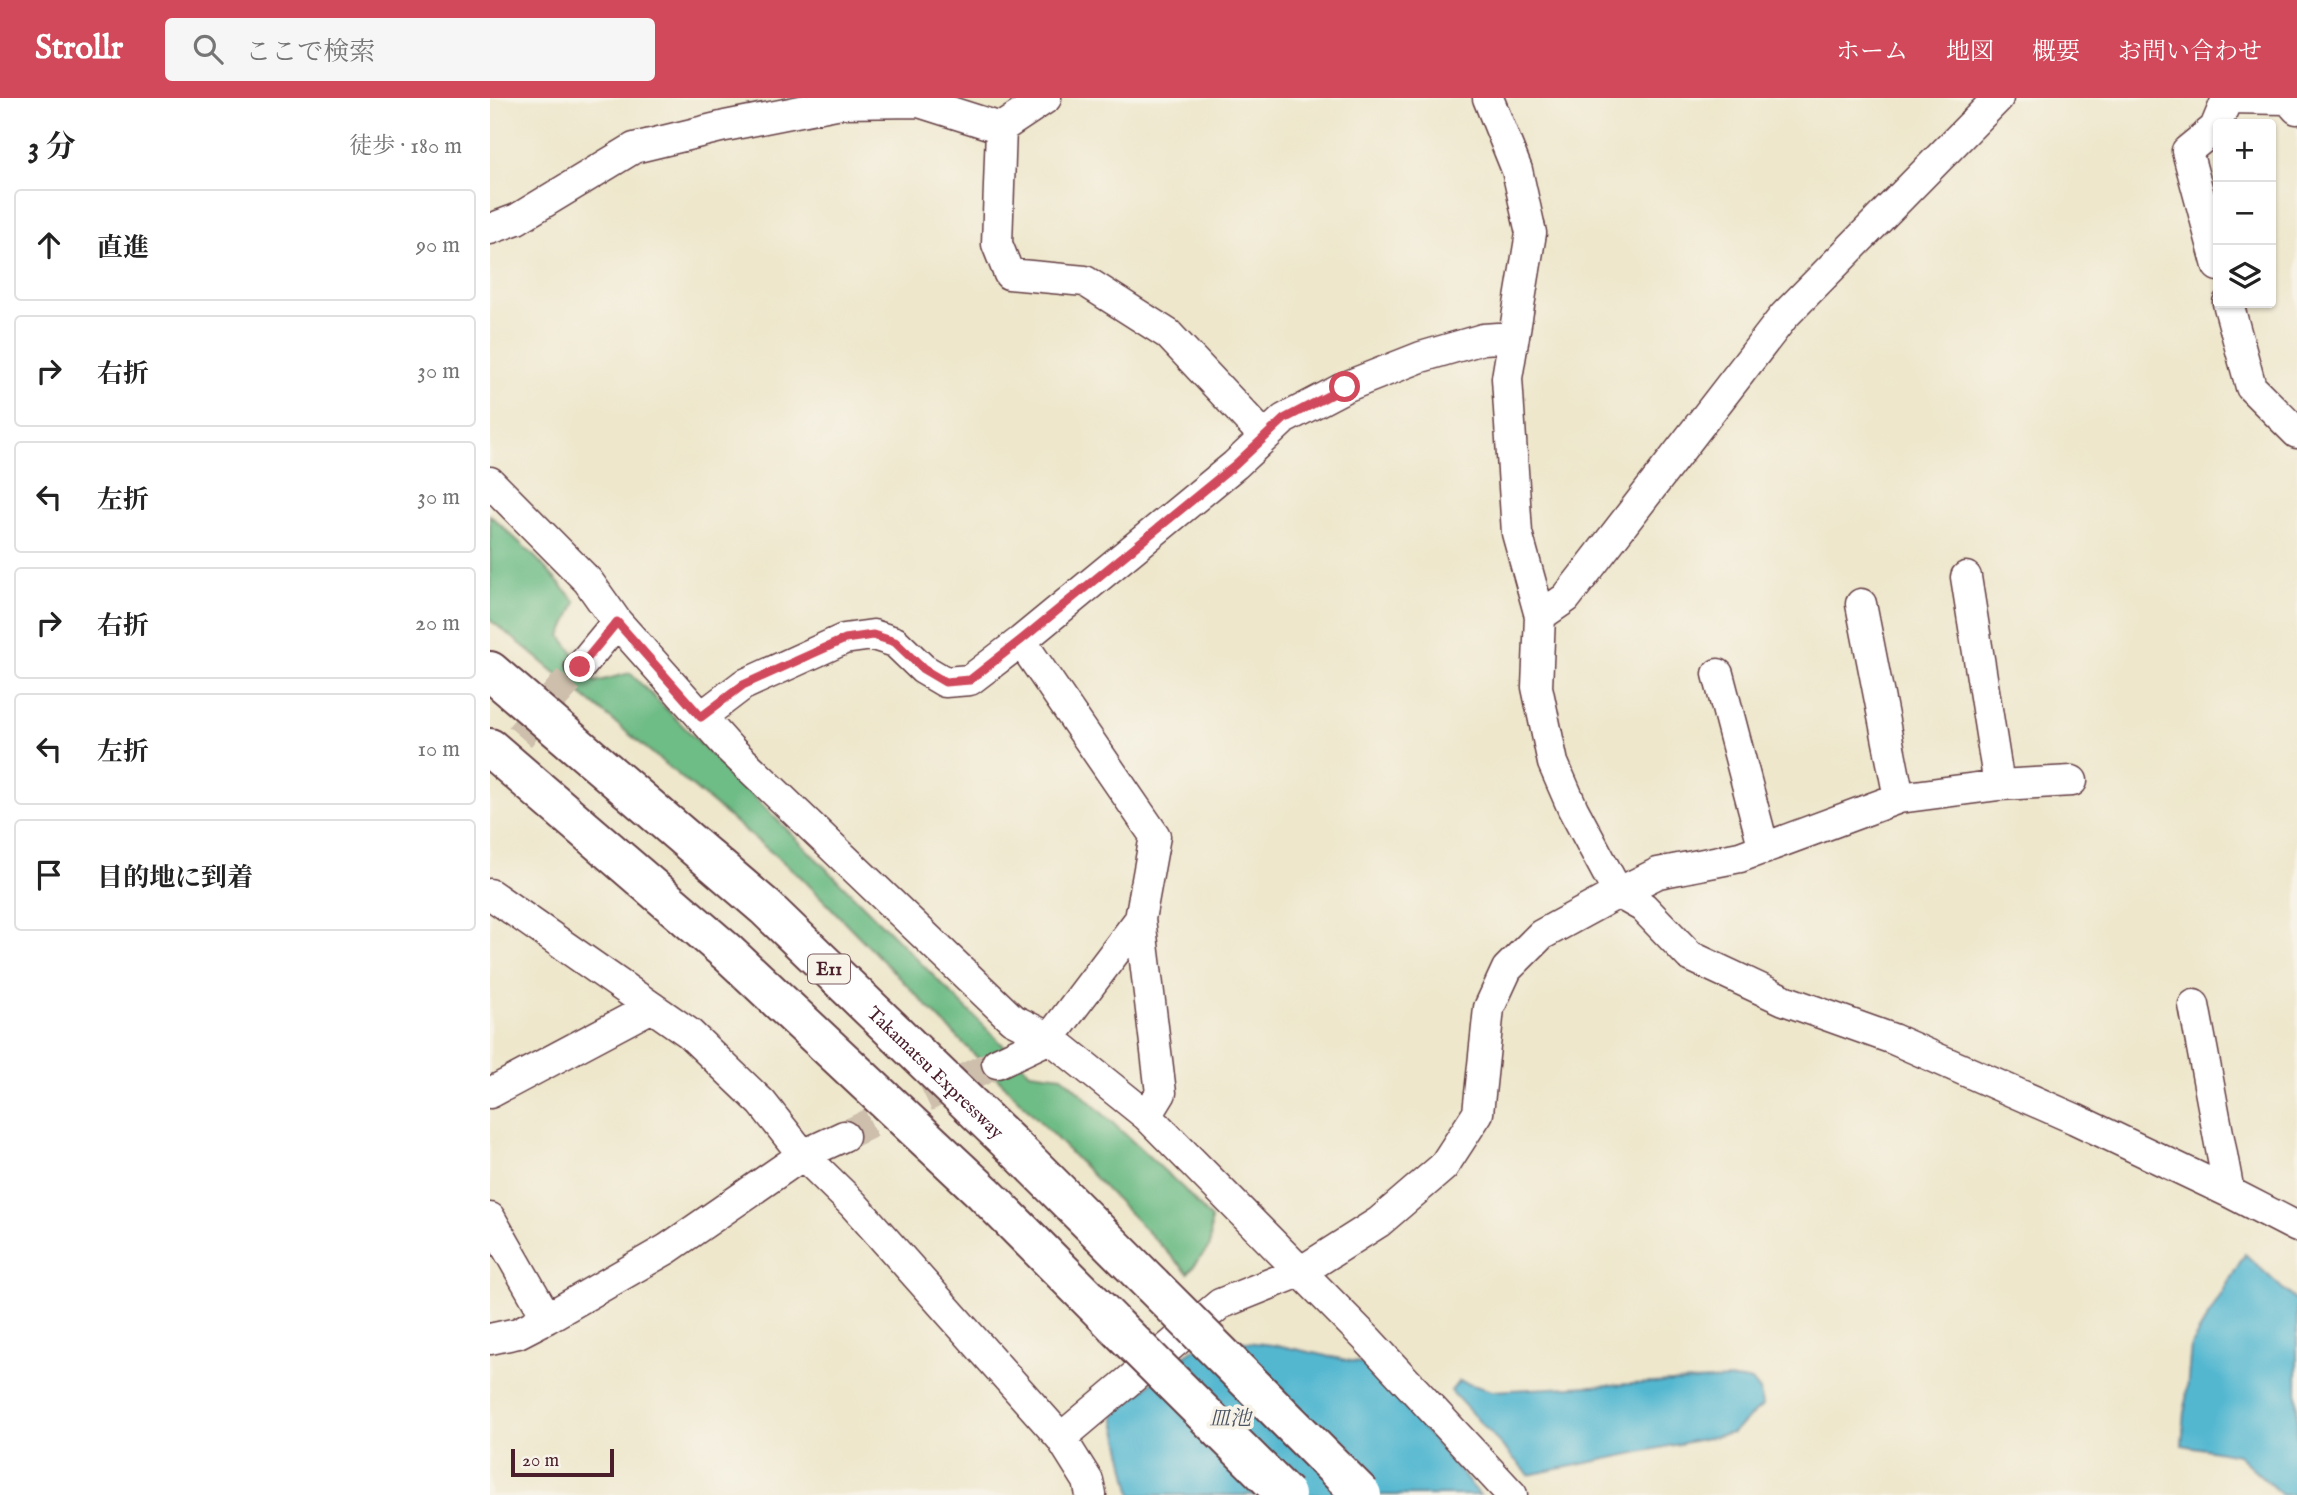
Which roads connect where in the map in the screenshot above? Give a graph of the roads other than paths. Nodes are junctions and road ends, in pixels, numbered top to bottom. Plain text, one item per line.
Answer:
1 (1045, 98) edge
2 (1488, 98) edge
3 (1998, 98) edge
4 (2227, 98) edge
5 (2297, 109) edge
6 (1001, 128) junction
7 (490, 229) edge
8 (2213, 248) edge
9 (2229, 308) edge
10 (1512, 337) junction
11 (2297, 433) edge
12 (1264, 436) junction
13 (490, 482) edge
14 (1966, 577) dead end
15 (1861, 604) dead end
16 (1540, 616) junction
17 (617, 622) junction
18 (1021, 640) junction
19 (580, 667) tunnel mouth
20 (490, 671) edge
21 (1718, 674) dead end
22 (701, 717) junction
23 (490, 748) edge
24 (2072, 781) dead end
25 (1999, 785) junction
26 (1899, 798) junction
27 (1764, 849) junction
28 (1618, 893) junction
29 (490, 894) edge
30 (1140, 919) junction
31 (2194, 1005) dead end
32 (652, 1007) junction
33 (1050, 1038) junction
34 (997, 1063) tunnel mouth
35 (490, 1093) edge
36 (1147, 1116) junction
37 (844, 1136) tunnel mouth
38 (803, 1155) junction
39 (2229, 1192) junction
40 (490, 1218) edge
41 (2297, 1227) edge
42 (1301, 1271) junction
43 (547, 1318) junction
44 (490, 1339) edge
45 (1061, 1438) junction
46 (1091, 1495) edge
47 (1286, 1495) edge
48 (1362, 1495) edge
49 (1512, 1495) edge

1 - 6 street
2 - 10 street
3 - 16 street
4 - 5 street
4 - 8 street
6 - 7 street
6 - 12 street
9 - 11 street
10 - 12 street
10 - 16 street
12 - 18 street
13 - 17 street
14 - 25 street
15 - 26 street
16 - 28 street
17 - 19 street
17 - 22 street
18 - 22 street
18 - 30 street
20 - 48 highway, Takamatsu Expressway / E11, bridge
21 - 27 street
22 - 33 street
23 - 47 highway, bridge
24 - 25 street
25 - 26 street
26 - 27 street
27 - 28 street
28 - 39 street
28 - 42 street
29 - 32 street
30 - 33 street
30 - 36 street
31 - 39 street
32 - 35 street
32 - 38 street
33 - 34 street
33 - 36 street
36 - 42 street
37 - 38 street
38 - 43 street
38 - 45 street
39 - 41 street
40 - 43 street
42 - 45 street
42 - 49 street
43 - 44 street
45 - 46 street

